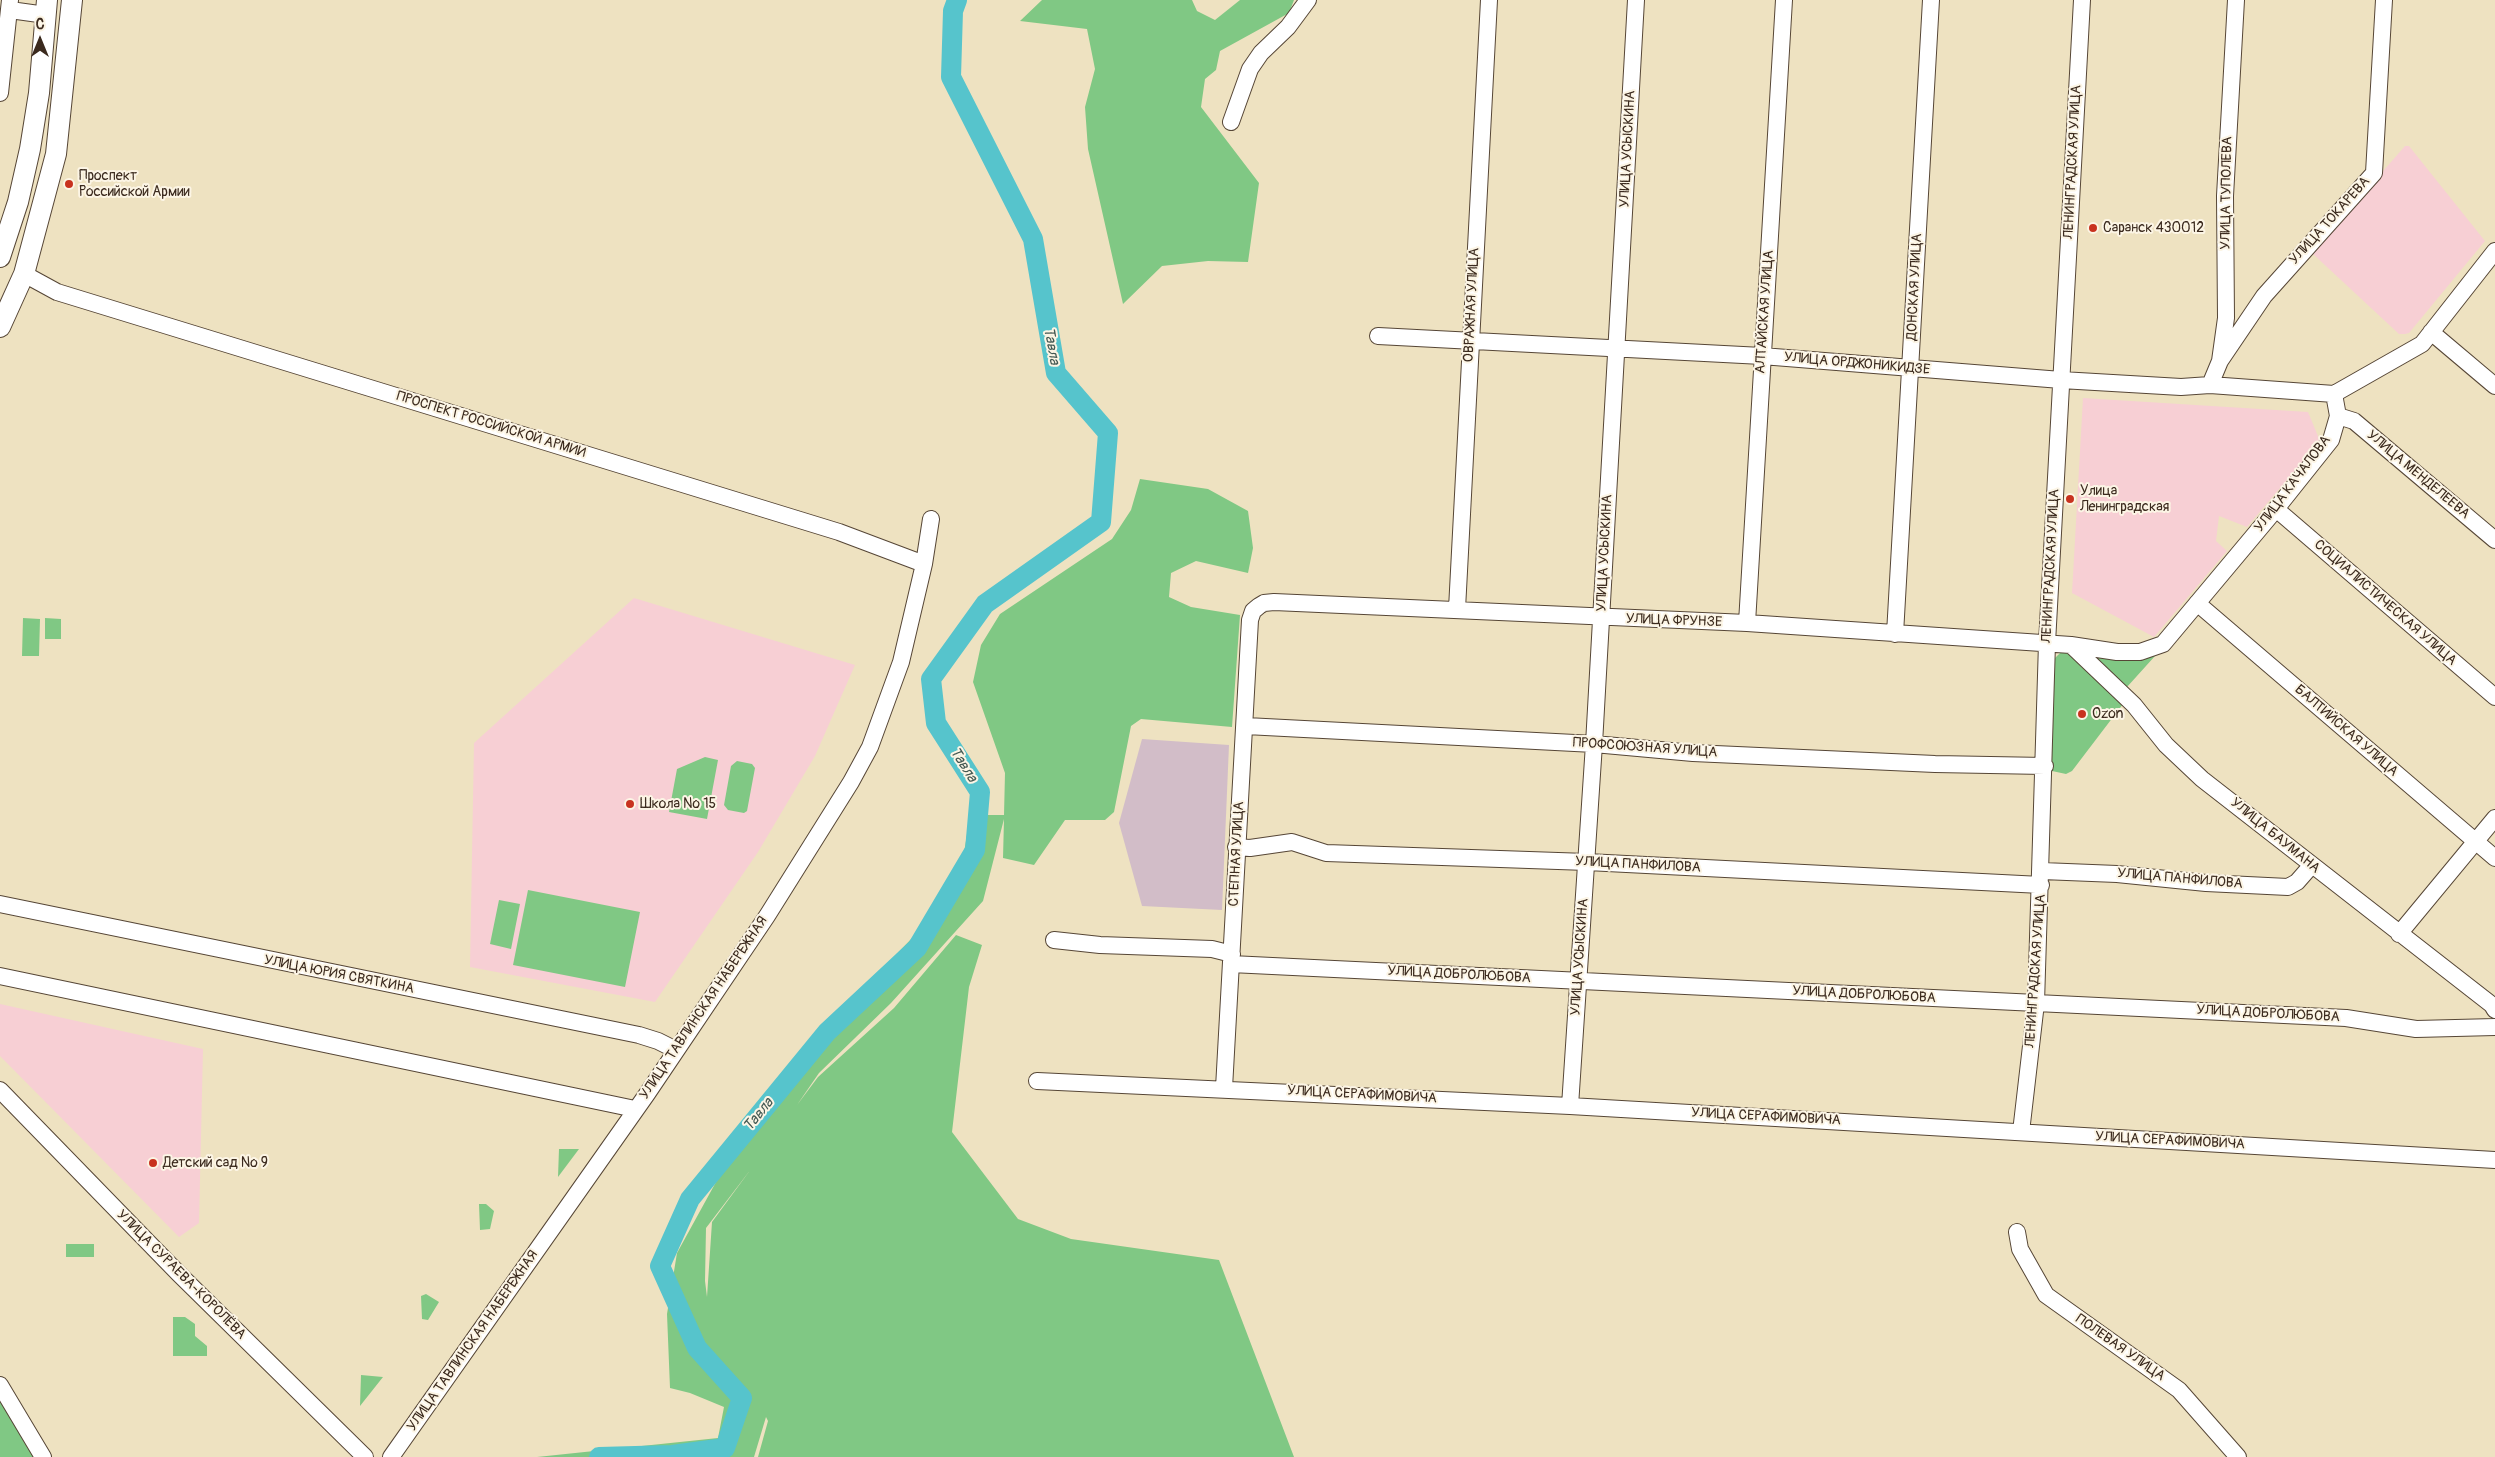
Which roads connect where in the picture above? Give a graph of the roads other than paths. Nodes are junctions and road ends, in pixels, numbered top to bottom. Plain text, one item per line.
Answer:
1 (72, 0) edge
2 (1308, 0) edge
3 (1489, 0) edge
4 (1636, 0) edge
5 (1784, 0) edge
6 (1931, 0) edge
7 (2082, 0) edge
8 (2236, 0) edge
9 (2384, 0) edge
10 (10, 5) edge
11 (47, 7) edge
12 (0, 92) edge
13 (1231, 122) dead end
14 (2495, 251) edge
15 (0, 257) edge
16 (24, 274) junction
17 (0, 327) edge
18 (2431, 332) junction
19 (1378, 336) dead end
20 (1470, 341) junction
21 (1616, 348) junction
22 (1762, 356) junction
23 (2220, 361) junction
24 (1910, 369) junction
25 (2061, 380) junction
26 (2210, 385) junction
27 (2495, 386) edge
28 (2334, 394) junction
29 (2338, 416) junction
30 (2276, 510) junction
31 (931, 518) dead end
32 (2495, 540) edge
33 (924, 564) junction
34 (2197, 603) junction
35 (1457, 609) junction
36 (1601, 618) junction
37 (1250, 620) joint
38 (1747, 623) junction
39 (1895, 634) junction
40 (2047, 643) junction
41 (2071, 645) junction
42 (2495, 698) edge
43 (1246, 726) junction
44 (1594, 744) junction
45 (2045, 766) junction
46 (2495, 818) edge
47 (2475, 842) junction
48 (1236, 847) junction
49 (2495, 858) edge
50 (1587, 862) junction
51 (2311, 866) junction
52 (2041, 878) junction
53 (0, 904) edge
54 (2399, 934) junction
55 (1054, 940) dead end
56 (1232, 958) junction
57 (0, 976) edge
58 (1578, 982) junction
59 (2036, 1003) junction
60 (2495, 1010) edge
61 (2495, 1027) edge
62 (676, 1050) junction
63 (1036, 1081) dead end
64 (1224, 1088) junction
65 (0, 1090) edge
66 (1570, 1106) junction
67 (635, 1109) junction
68 (2021, 1132) junction
69 (2495, 1160) edge
70 (2017, 1232) dead end
71 (0, 1385) edge
72 (43, 1457) edge
73 (364, 1457) edge
74 (391, 1457) edge
75 (2238, 1457) edge

1 - 16 main road
2 - 13 street
3 - 20 street, ОВРАЖНАЯ УЛИЦА
4 - 21 street, УЛИЦА УСЫСКИНА
5 - 22 street, АЛТАЙСКАЯ УЛИЦА
6 - 24 street, ДОНСКАЯ УЛИЦА
7 - 25 street, ЛЕНИНГРАДСКАЯ УЛИЦА
8 - 23 street, УЛИЦА ТУПОЛЕВА
9 - 23 street, УЛИЦА ТОКАРЕВА
10 - 11 street
10 - 12 street
11 - 15 main road
14 - 18 street
16 - 17 main road
16 - 33 street, ПРОСПЕКТ РОССИЙСКОЙ АРМИИ
18 - 27 street
18 - 28 street
19 - 20 street, УЛИЦА ОРДЖОНИКИДЗЕ
20 - 21 street, УЛИЦА ОРДЖОНИКИДЗЕ
20 - 35 street, ОВРАЖНАЯ УЛИЦА
21 - 22 street, УЛИЦА ОРДЖОНИКИДЗЕ
21 - 36 street, УЛИЦА УСЫСКИНА
22 - 24 street, УЛИЦА ОРДЖОНИКИДЗЕ
22 - 38 street, АЛТАЙСКАЯ УЛИЦА
23 - 26 street, УЛИЦА ТУПОЛЕВА
24 - 25 street, УЛИЦА ОРДЖОНИКИДЗЕ
24 - 39 street, ДОНСКАЯ УЛИЦА
25 - 26 street, УЛИЦА ОРДЖОНИКИДЗЕ
25 - 40 street, ЛЕНИНГРАДСКАЯ УЛИЦА
26 - 28 street, УЛИЦА ОРДЖОНИКИДЗЕ
28 - 29 street, УЛИЦА КАЧАЛОВА
29 - 30 street, УЛИЦА КАЧАЛОВА
29 - 32 street, УЛИЦА МЕНДЕЛЕЕВА
30 - 34 street, УЛИЦА КАЧАЛОВА
30 - 42 street, СОЦИАЛИСТИЧЕСКАЯ УЛИЦА
31 - 33 street, УЛИЦА ТАВЛИНСКАЯ НАБЕРЕЖНАЯ
33 - 62 street, УЛИЦА ТАВЛИНСКАЯ НАБЕРЕЖНАЯ
34 - 41 street, УЛИЦА КАЧАЛОВА
34 - 47 street, БАЛТИЙСКАЯ УЛИЦА
35 - 36 street, УЛИЦА ФРУНЗЕ
35 - 37 street, УЛИЦА ФРУНЗЕ
36 - 38 street, УЛИЦА ФРУНЗЕ
36 - 44 street, УЛИЦА УСЫСКИНА
37 - 43 street, СТЕПНАЯ УЛИЦА
38 - 39 street, УЛИЦА ФРУНЗЕ
39 - 40 street, УЛИЦА ФРУНЗЕ
40 - 41 street, УЛИЦА КАЧАЛОВА
40 - 45 street, ЛЕНИНГРАДСКАЯ УЛИЦА
41 - 51 street, УЛИЦА БАУМАНА
43 - 44 street, ПРОФСОЮЗНАЯ УЛИЦА
43 - 48 street, СТЕПНАЯ УЛИЦА
44 - 45 street, ПРОФСОЮЗНАЯ УЛИЦА
44 - 50 street, УЛИЦА УСЫСКИНА
45 - 52 street, ЛЕНИНГРАДСКАЯ УЛИЦА
46 - 47 street
47 - 49 street, БАЛТИЙСКАЯ УЛИЦА
47 - 54 street
48 - 50 street, УЛИЦА ПАНФИЛОВА
48 - 56 street, СТЕПНАЯ УЛИЦА
50 - 52 street, УЛИЦА ПАНФИЛОВА
50 - 58 street, УЛИЦА УСЫСКИНА
51 - 52 street, УЛИЦА ПАНФИЛОВА
51 - 54 street, УЛИЦА БАУМАНА
52 - 59 street, ЛЕНИНГРАДСКАЯ УЛИЦА
53 - 62 street, УЛИЦА ЮРИЯ СВЯТКИНА
54 - 60 street, УЛИЦА БАУМАНА
55 - 56 street, УЛИЦА ДОБРОЛЮБОВА
56 - 58 street, УЛИЦА ДОБРОЛЮБОВА
56 - 64 street, СТЕПНАЯ УЛИЦА
57 - 67 street
58 - 59 street, УЛИЦА ДОБРОЛЮБОВА
58 - 66 street, УЛИЦА УСЫСКИНА
59 - 61 street, УЛИЦА ДОБРОЛЮБОВА
59 - 68 street, ЛЕНИНГРАДСКАЯ УЛИЦА
62 - 67 street, УЛИЦА ТАВЛИНСКАЯ НАБЕРЕЖНАЯ
63 - 64 street, УЛИЦА СЕРАФИМОВИЧА
64 - 66 street, УЛИЦА СЕРАФИМОВИЧА
65 - 73 street, УЛИЦА СУРАЕВА-КОРОЛЁВА
66 - 68 street, УЛИЦА СЕРАФИМОВИЧА
67 - 74 street, УЛИЦА ТАВЛИНСКАЯ НАБЕРЕЖНАЯ
68 - 69 street, УЛИЦА СЕРАФИМОВИЧА
70 - 75 street, ПОЛЕВАЯ УЛИЦА
71 - 72 street

